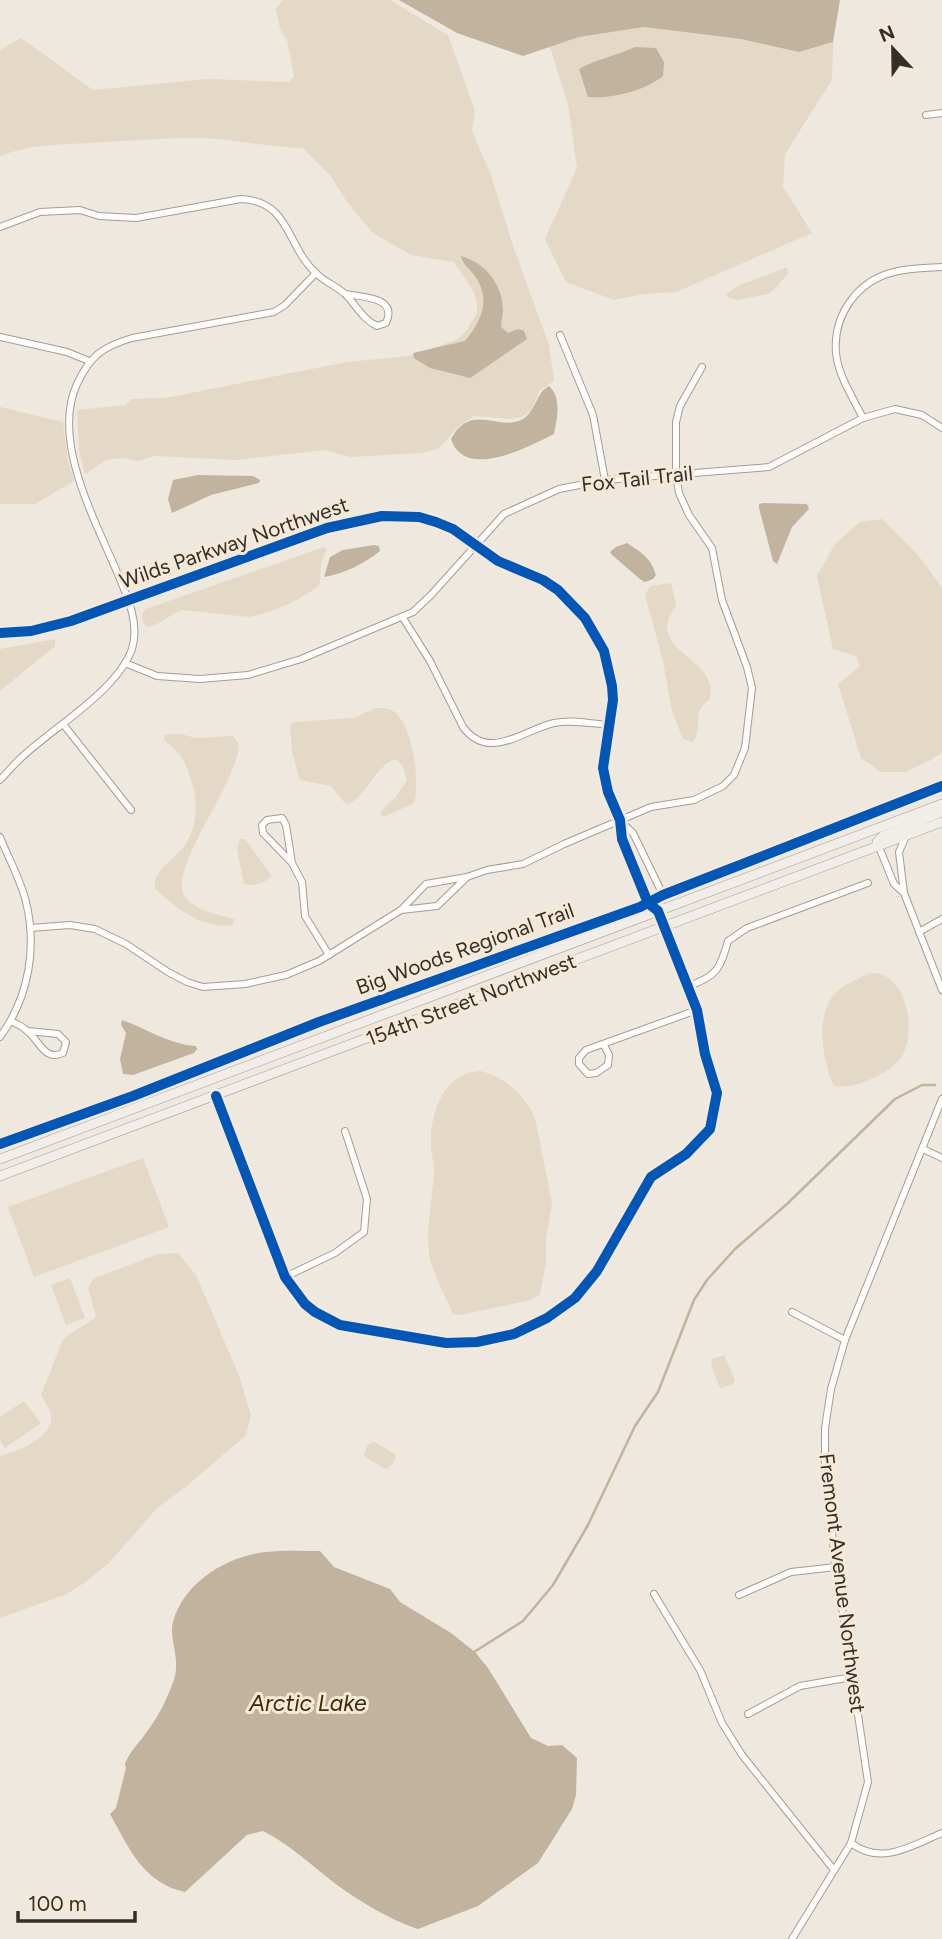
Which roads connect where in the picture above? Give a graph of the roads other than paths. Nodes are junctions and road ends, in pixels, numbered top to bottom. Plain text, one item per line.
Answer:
1 (942, 113) edge
2 (926, 115) dead end
3 (0, 227) edge
4 (942, 267) edge
5 (316, 274) junction
6 (345, 294) junction
7 (560, 335) dead end
8 (0, 337) edge
9 (89, 361) junction
10 (702, 367) dead end
11 (863, 418) junction
12 (942, 428) edge
13 (676, 474) junction
14 (605, 480) junction
15 (475, 543) junction
16 (128, 599) junction
17 (403, 618) junction
18 (0, 633) edge
19 (125, 663) junction
20 (63, 724) junction
21 (610, 725) junction
22 (0, 780) edge
23 (942, 804) edge
24 (131, 810) dead end
25 (942, 812) edge
26 (620, 820) junction
27 (942, 822) edge
28 (906, 836) junction
29 (0, 837) edge
30 (879, 847) junction
31 (292, 863) junction
32 (467, 877) junction
33 (868, 883) dead end
34 (904, 893) junction
35 (401, 910) junction
36 (658, 911) junction
37 (942, 919) edge
38 (664, 927) junction
39 (30, 928) junction
40 (919, 932) junction
41 (329, 955) junction
42 (689, 986) junction
43 (942, 990) edge
44 (697, 1010) junction
45 (11, 1021) junction
46 (28, 1031) junction
47 (0, 1038) edge
48 (604, 1045) junction
49 (216, 1096) junction
50 (942, 1100) edge
51 (345, 1131) dead end
52 (923, 1149) junction
53 (942, 1158) edge
54 (0, 1159) edge
55 (0, 1176) edge
56 (285, 1277) junction
57 (792, 1312) dead end
58 (845, 1339) junction
59 (836, 1567) junction
60 (654, 1594) dead end
61 (739, 1595) dead end
62 (852, 1677) junction
63 (748, 1714) dead end
64 (942, 1833) edge
65 (851, 1843) junction
66 (834, 1870) junction
67 (792, 1939) edge

1 - 2 street
3 - 5 street
4 - 11 street
5 - 6 street
5 - 9 street
6 - 6 street
7 - 14 street
8 - 9 street
9 - 16 street
10 - 13 street
11 - 12 street, Fox Tail Trail
11 - 13 street, Fox Tail Trail
13 - 14 street, Fox Tail Trail
13 - 26 street
14 - 15 street, Fox Tail Trail
15 - 16 street, Wilds Parkway Northwest
15 - 17 street, Fox Tail Trail
15 - 21 street, Wilds Parkway Northwest
16 - 18 street, Wilds Parkway Northwest
16 - 19 street
17 - 19 street, Fox Tail Trail
17 - 21 street
19 - 20 street
20 - 22 street
20 - 24 street
21 - 26 street, Wilds Parkway Northwest
23 - 36 street, 154th Street Northwest
25 - 30 street
26 - 32 street
26 - 36 street, Wilds Parkway Northwest
26 - 36 street, Wilds Parkway Northwest
27 - 28 street, 154th Street Northwest
28 - 30 street, 154th Street Northwest
28 - 34 street
29 - 39 street
30 - 34 street
30 - 38 street, 154th Street Northwest
31 - 31 street
31 - 41 street
32 - 35 street
32 - 35 street
33 - 42 street
34 - 40 street
35 - 41 street
36 - 38 street, Wilds Parkway Northwest
36 - 54 street, 154th Street Northwest
37 - 40 street
38 - 42 street, Wilds Parkway Northwest
38 - 49 street, 154th Street Northwest
39 - 41 street
39 - 45 street
40 - 43 street
42 - 44 street, Wilds Parkway Northwest
44 - 48 street
44 - 56 street, Wilds Parkway Northwest
45 - 46 street
45 - 47 street
46 - 46 street
48 - 48 street
49 - 55 street, 154th Street Northwest
49 - 56 street, Wilds Parkway Northwest
50 - 52 street, Fremont Avenue Northwest
51 - 56 street
52 - 53 street
52 - 58 street, Fremont Avenue Northwest
57 - 58 street
58 - 59 street, Fremont Avenue Northwest
59 - 61 street
59 - 62 street, Fremont Avenue Northwest
60 - 66 street
62 - 63 street
62 - 65 street, Fremont Avenue Northwest
64 - 65 street
65 - 66 street, Fremont Avenue Northwest
66 - 67 street, Fremont Avenue Northwest

